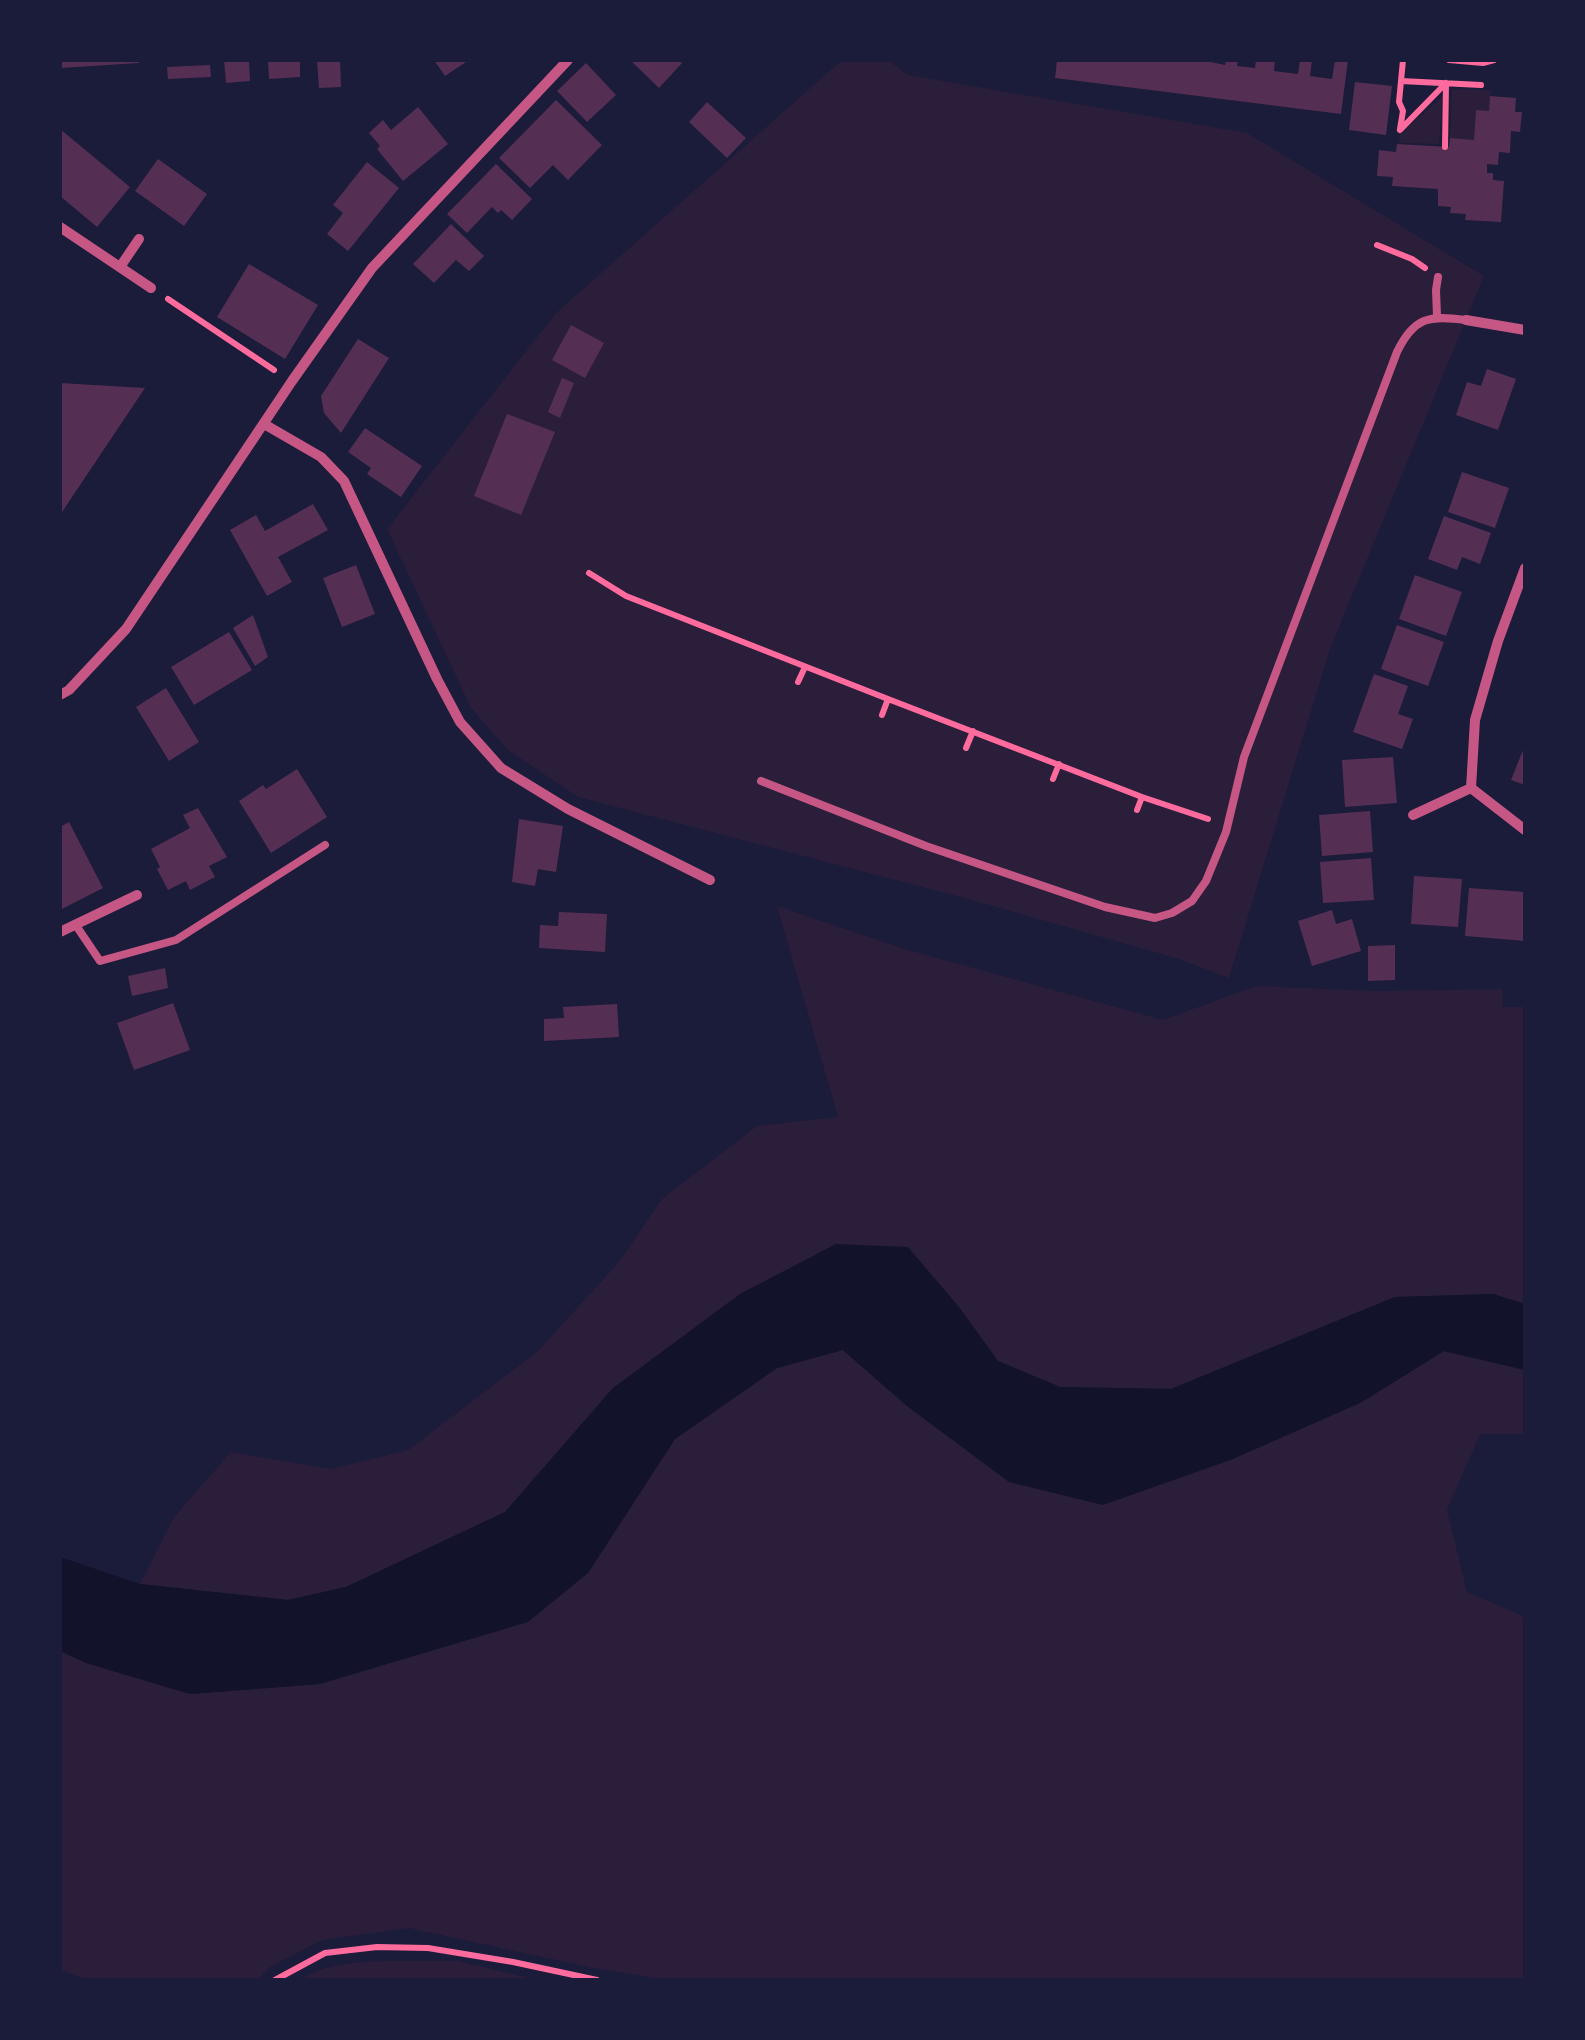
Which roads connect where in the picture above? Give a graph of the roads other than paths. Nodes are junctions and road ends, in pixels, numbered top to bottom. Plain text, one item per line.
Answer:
1 (568, 60) edge
2 (60, 227) edge
3 (139, 238) dead end
4 (120, 267) junction
5 (1438, 276) road end
6 (151, 288) road end
7 (1437, 316) junction
8 (1466, 320) joint
9 (1525, 330) edge
10 (264, 424) junction
11 (1525, 568) edge
12 (60, 695) edge
13 (761, 780) dead end
14 (1470, 788) junction
15 (1413, 815) dead end
16 (1525, 830) edge
17 (326, 845) dead end
18 (710, 880) dead end
19 (138, 895) dead end
20 (75, 924) junction
21 (60, 932) edge

1 - 10 street
2 - 4 street
3 - 4 street
4 - 6 street
5 - 7 lane
7 - 8 lane
7 - 13 lane
8 - 9 street
10 - 12 street
10 - 18 street
11 - 14 street
14 - 15 street
14 - 16 street
17 - 20 lane
19 - 20 street
20 - 21 street

